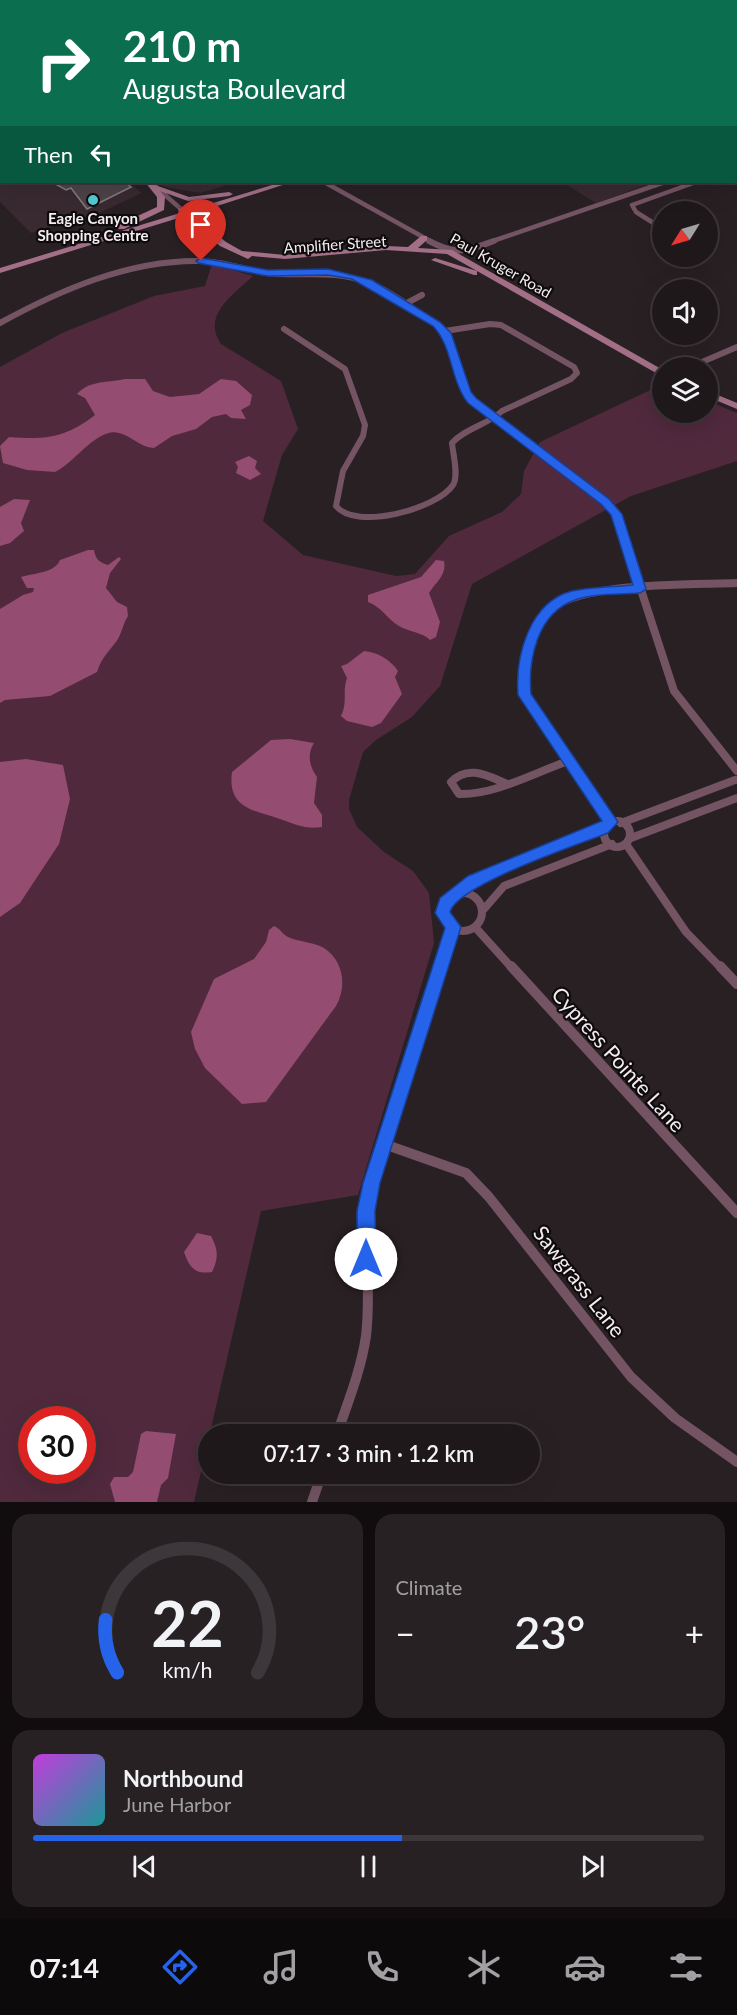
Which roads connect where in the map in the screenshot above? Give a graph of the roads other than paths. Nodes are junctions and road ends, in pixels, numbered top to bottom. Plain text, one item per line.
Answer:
1 (151, 183) edge
2 (267, 183) edge
3 (284, 183) edge
4 (326, 183) edge
5 (662, 183) edge
6 (689, 183) edge
7 (236, 195) junction
8 (184, 212) junction
9 (652, 222) edge
10 (153, 225) junction
11 (109, 232) junction
12 (213, 236) junction
13 (424, 238) junction
14 (223, 244) junction
15 (411, 249) junction
16 (449, 252) junction
17 (242, 253) junction
18 (462, 254) junction
19 (435, 260) junction
20 (0, 269) edge
21 (493, 278) junction
22 (422, 295) dead end
23 (405, 304) junction
24 (0, 323) edge
25 (284, 329) dead end
26 (445, 331) junction
27 (737, 346) edge
28 (712, 357) edge
29 (652, 368) edge
30 (718, 398) edge
31 (737, 406) edge
32 (495, 418) junction
33 (737, 583) edge
34 (640, 589) junction
35 (568, 761) junction
36 (736, 779) edge
37 (505, 783) junction
38 (737, 798) edge
39 (621, 823) junction
40 (607, 825) junction
41 (629, 841) junction
42 (612, 844) junction
43 (454, 896) junction
44 (484, 909) junction
45 (453, 927) junction
46 (475, 927) junction
47 (737, 984) edge
48 (384, 1144) junction
49 (737, 1213) edge
50 (341, 1424) edge
51 (737, 1462) edge
52 (319, 1484) edge
53 (314, 1501) edge

1 - 7 main road
1 - 8 street
1 - 11 main road
2 - 7 main road
3 - 7 main road
4 - 13 street, Paul Kruger Road
5 - 18 street, Amplifier Street
6 - 9 street
7 - 8 main road
7 - 12 main road
8 - 10 main road
8 - 11 main road
8 - 12 main road, Amplifier Street
10 - 14 main road
10 - 20 main road
11 - 20 main road
12 - 14 main road, Amplifier Street
13 - 15 main road
13 - 16 street, Paul Kruger Road
14 - 17 main road, Amplifier Street
15 - 16 main road, Amplifier Street
15 - 17 main road, Amplifier Street
16 - 18 main road, Paul Kruger Road
17 - 19 main road, Amplifier Street
18 - 19 main road, Amplifier Street
18 - 21 main road, Paul Kruger Road
19 - 21 main road
21 - 29 main road, Paul Kruger Road
22 - 23 street
23 - 24 street
23 - 26 street
25 - 32 street
26 - 32 street
26 - 32 street
27 - 28 street
30 - 31 main road
32 - 34 street
33 - 34 street
34 - 35 street
34 - 36 street
35 - 37 street
35 - 40 street
36 - 39 street
37 - 37 street
38 - 41 street
39 - 40 street
39 - 41 street
40 - 42 street
40 - 43 street
41 - 42 street
41 - 47 street
42 - 44 street
43 - 44 street
43 - 45 street
44 - 46 street
45 - 46 street
45 - 48 street
46 - 49 street, Cypress Pointe Lane
48 - 50 street
48 - 51 street, Sawgrass Lane
52 - 53 street

